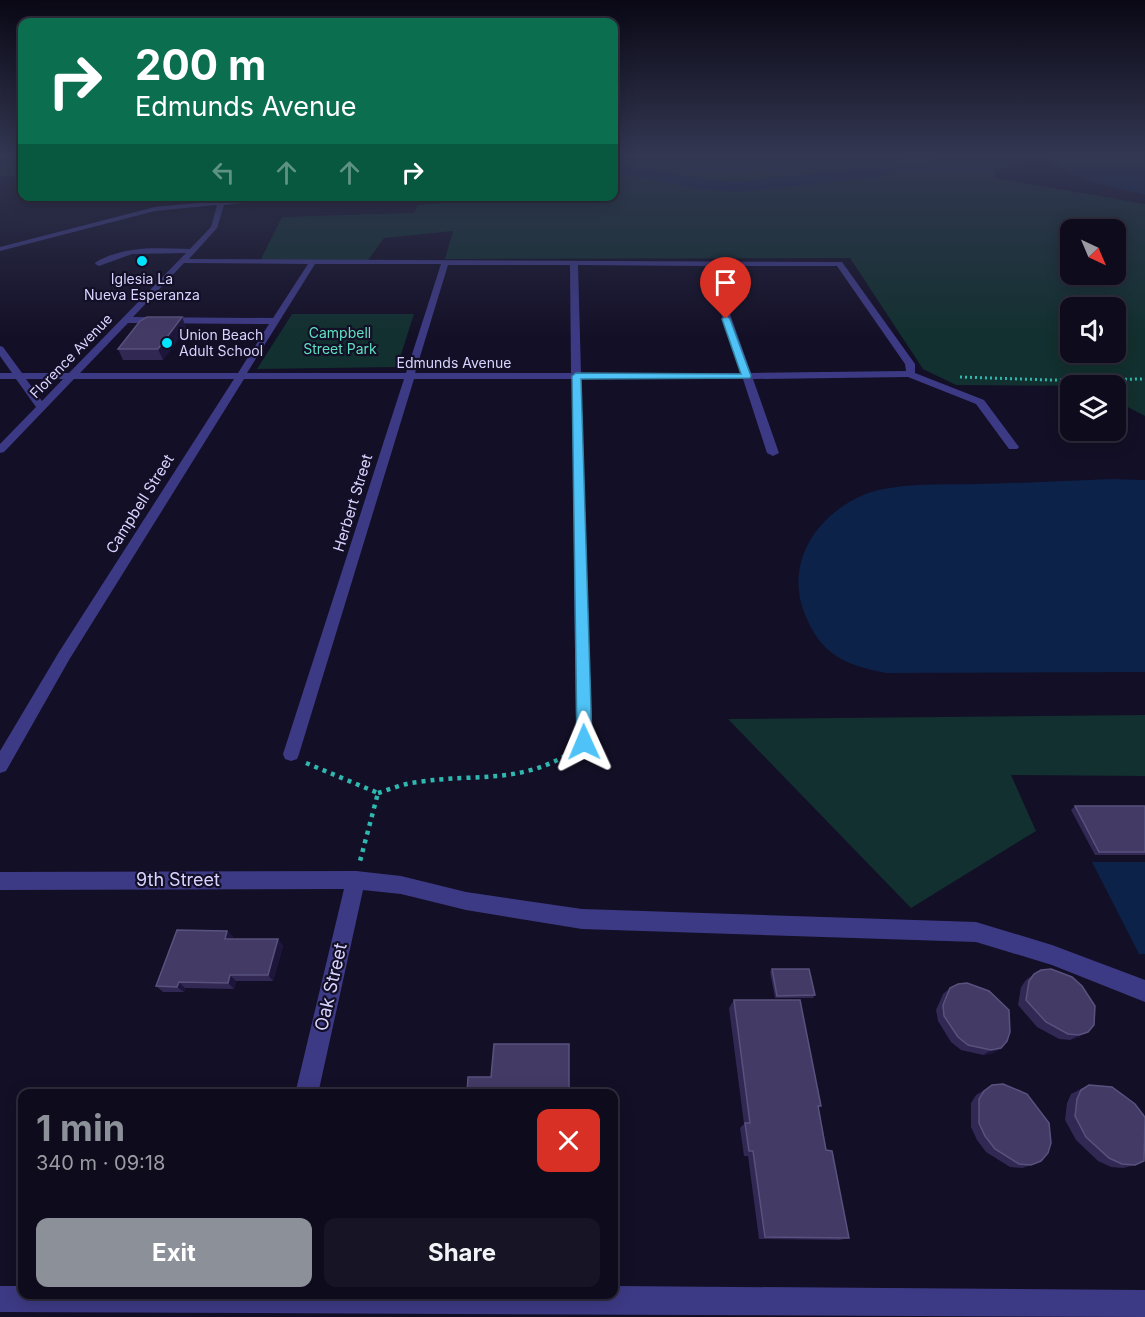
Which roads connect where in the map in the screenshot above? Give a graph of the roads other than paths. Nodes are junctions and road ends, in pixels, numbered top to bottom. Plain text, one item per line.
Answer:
1 (130, 215) edge
2 (218, 215) edge
3 (0, 249) edge
4 (192, 251) junction
5 (182, 261) junction
6 (312, 262) junction
7 (445, 263) junction
8 (574, 263) junction
9 (708, 263) junction
10 (99, 264) dead end
11 (125, 321) junction
12 (274, 321) junction
13 (0, 349) edge
14 (909, 374) junction
15 (0, 376) edge
16 (21, 376) junction
17 (71, 376) junction
18 (239, 376) junction
19 (410, 376) junction
20 (576, 376) junction
21 (747, 376) junction
22 (41, 407) junction
23 (1013, 447) dead end
24 (0, 450) edge
25 (773, 453) dead end
26 (584, 742) road end
27 (291, 754) road end
28 (0, 766) edge
29 (0, 880) edge
30 (356, 880) junction
31 (1145, 992) edge
32 (307, 1089) edge
33 (0, 1299) edge
34 (258, 1304) edge
35 (1145, 1304) edge
36 (1017, 1309) edge

1 - 3 street
2 - 4 street, Florence Avenue
4 - 5 street, Florence Avenue
4 - 10 street
5 - 6 street
5 - 11 street, Florence Avenue
6 - 7 street
6 - 12 street, Campbell Street
7 - 8 street
7 - 19 street, Herbert Street
8 - 9 street
8 - 20 street
9 - 14 street
9 - 21 street
11 - 12 street
11 - 17 street, Florence Avenue
12 - 18 street, Campbell Street
13 - 16 street
14 - 21 street, Edmunds Avenue
14 - 23 street
15 - 16 street, Edmunds Avenue
16 - 17 street, Edmunds Avenue
16 - 22 street
17 - 18 street, Edmunds Avenue
17 - 22 street, Florence Avenue
18 - 19 street, Edmunds Avenue
18 - 28 street, Campbell Street
19 - 20 street, Edmunds Avenue
19 - 27 street, Herbert Street
20 - 21 street, Edmunds Avenue
20 - 26 street
21 - 25 street
22 - 24 street, Florence Avenue
29 - 30 street, 9th Street
30 - 31 street, 9th Street
30 - 32 street, Oak Street
33 - 34 street
34 - 36 street
35 - 36 street

